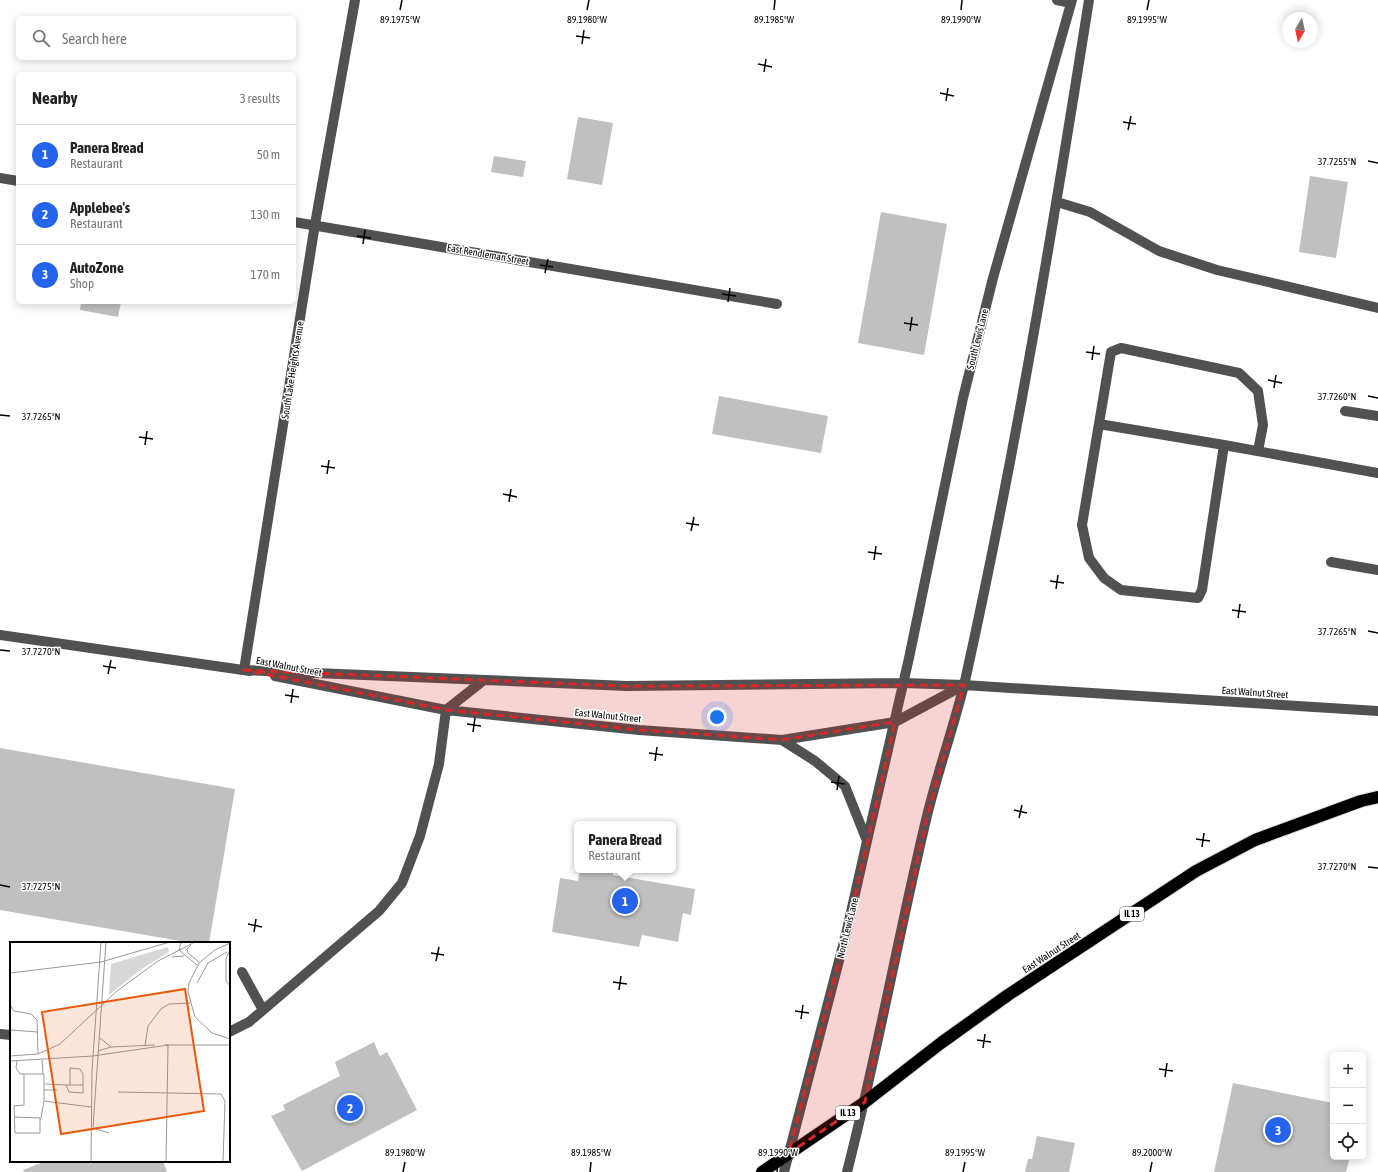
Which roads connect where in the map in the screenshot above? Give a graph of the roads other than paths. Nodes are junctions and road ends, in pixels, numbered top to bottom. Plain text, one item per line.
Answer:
1 (355, 0) edge
2 (1057, 0) edge
3 (1089, 0) edge
4 (1072, 1) edge
5 (0, 178) edge
6 (16, 181) edge
7 (1057, 202) junction
8 (296, 222) edge
9 (315, 224) junction
10 (777, 304) dead end
11 (1378, 308) edge
12 (1346, 410) dead end
13 (1378, 416) edge
14 (1099, 424) junction
15 (1224, 445) junction
16 (1258, 451) junction
17 (1378, 473) edge
18 (1331, 562) dead end
19 (1378, 570) edge
20 (0, 635) edge
21 (244, 670) junction
22 (484, 680) junction
23 (903, 683) junction
24 (964, 685) junction
25 (446, 710) junction
26 (1378, 711) edge
27 (895, 722) junction
28 (782, 740) junction
29 (1378, 797) edge
30 (867, 841) junction
31 (242, 972) dead end
32 (262, 1010) junction
33 (230, 1032) edge
34 (0, 1034) edge
35 (10, 1035) edge
36 (865, 1102) junction
37 (788, 1154) junction
38 (762, 1172) edge
39 (784, 1172) edge
40 (847, 1172) edge

1 - 9 street, South Lake Heights Avenue
2 - 4 street
3 - 7 street
4 - 23 street, South Lewis Lane
5 - 6 street
7 - 11 street
7 - 24 street
8 - 9 street, East Rendleman Street
9 - 10 street, East Rendleman Street
9 - 21 street, South Lake Heights Avenue
12 - 13 street
14 - 15 street
14 - 15 street
14 - 16 street
15 - 16 street
16 - 17 street
18 - 19 street
20 - 21 street, East Walnut Street
21 - 22 street, East Walnut Street
21 - 25 street, East Walnut Street
22 - 23 street, East Walnut Street
22 - 25 street
23 - 24 street, East Walnut Street
23 - 27 street, North Lewis Lane
24 - 26 street, East Walnut Street
24 - 27 street, East Walnut Street
24 - 36 street
25 - 28 street, East Walnut Street
25 - 32 street
27 - 28 street, East Walnut Street
27 - 30 street, North Lewis Lane
28 - 30 street
29 - 36 highway, East Walnut Street / IL 13
30 - 37 street, North Lewis Lane
31 - 32 street
32 - 33 street
34 - 35 street
36 - 37 highway, East Walnut Street / IL 13
36 - 40 street
37 - 38 highway, East Walnut Street / IL 13
37 - 39 street, North Lewis Lane

